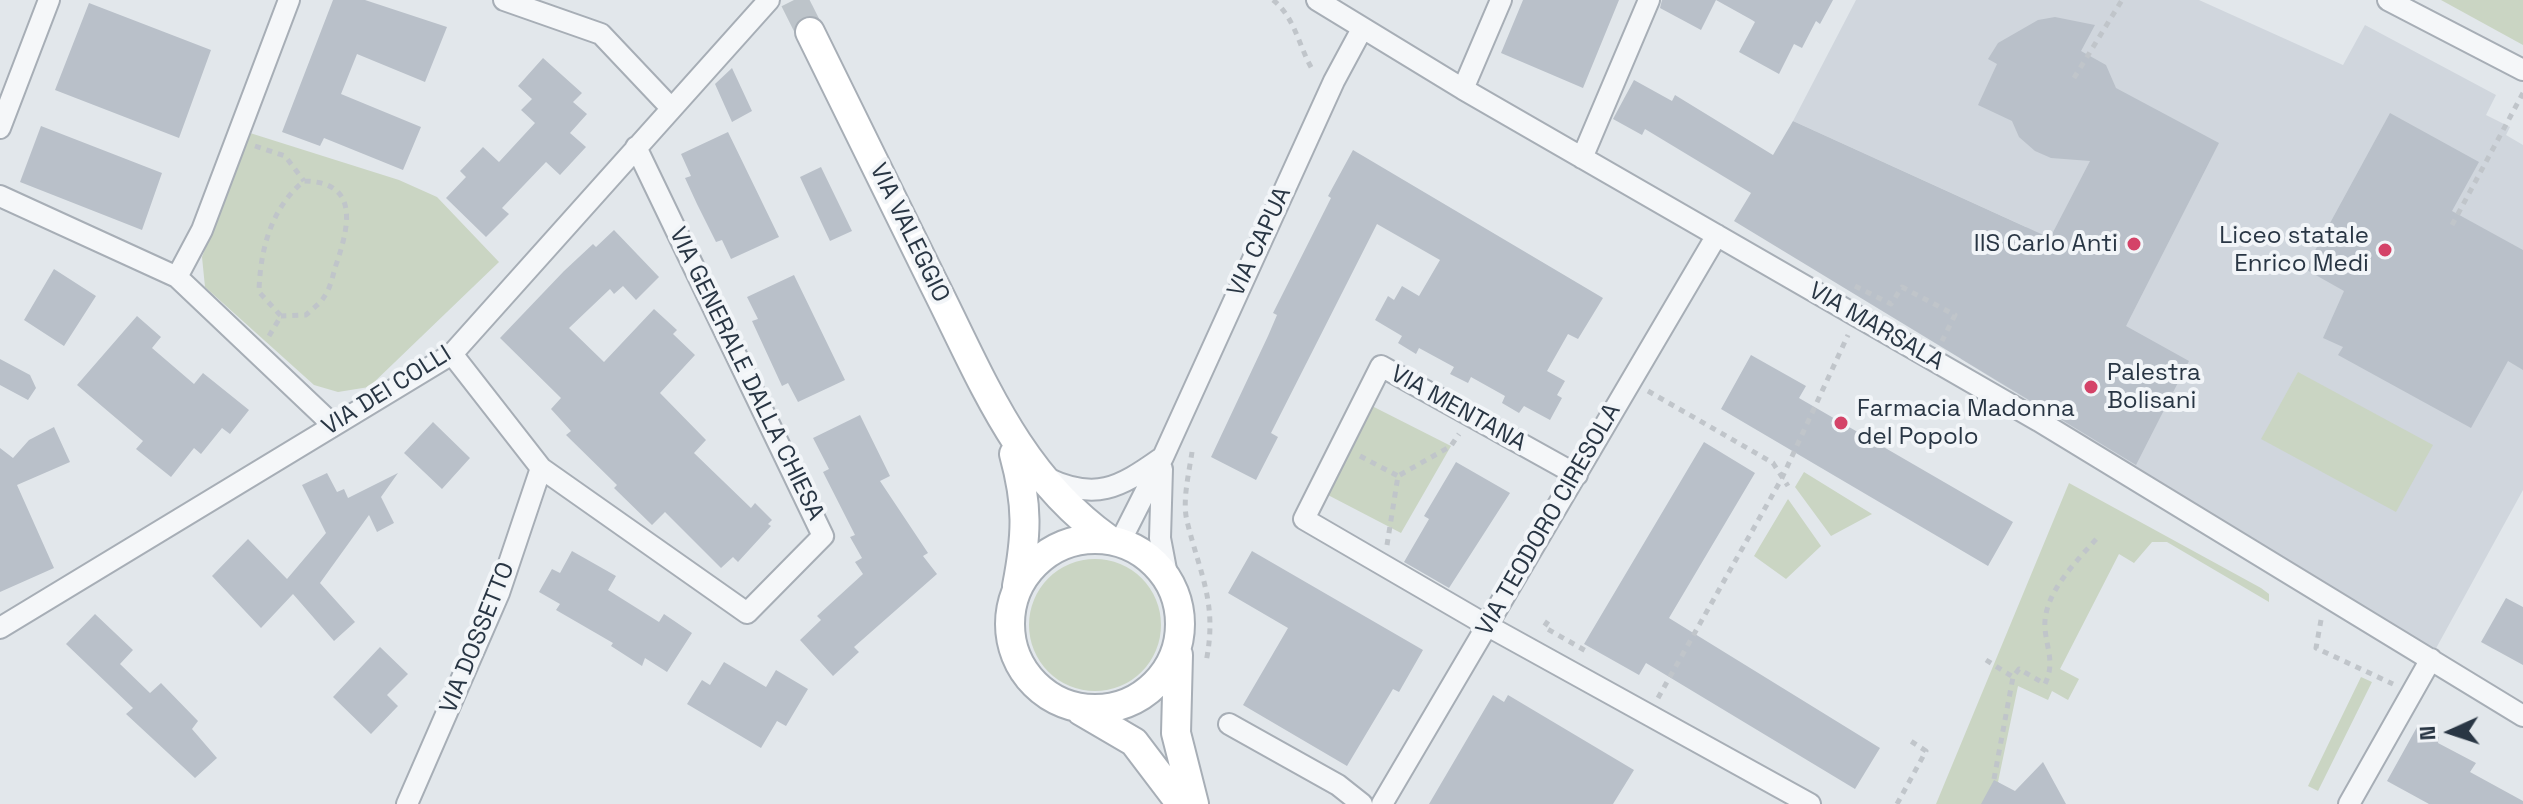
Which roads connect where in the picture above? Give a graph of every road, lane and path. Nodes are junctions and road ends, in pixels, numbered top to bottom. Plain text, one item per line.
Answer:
1 (49, 0) edge
2 (289, 0) edge
3 (504, 0) edge
4 (769, 0) edge
5 (1273, 0) edge
6 (1317, 0) edge
7 (1501, 0) edge
8 (1649, 0) edge
9 (2122, 0) edge
10 (2388, 0) edge
11 (1362, 29) junction
12 (810, 32) tunnel mouth
13 (2523, 70) edge
14 (2074, 78) dead end
15 (1334, 81) junction
16 (1463, 89) junction
17 (2523, 93) edge
18 (671, 108) junction
19 (0, 128) edge
20 (237, 139) junction
21 (636, 147) junction
22 (1582, 158) junction
23 (304, 181) junction
24 (0, 196) edge
25 (2452, 225) dead end
26 (1717, 235) junction
27 (177, 277) junction
28 (1845, 281) dead end
29 (281, 316) junction
30 (1849, 334) dead end
31 (452, 354) junction
32 (259, 355) junction
33 (1933, 360) junction
34 (1630, 381) junction
35 (1470, 416) junction
36 (333, 425) junction
37 (1009, 434) junction
38 (1341, 445) junction
39 (1163, 457) junction
40 (541, 468) junction
41 (1036, 473) junction
42 (1577, 475) junction
43 (1398, 476) junction
44 (1782, 478) junction
45 (1788, 486) dead end
46 (2098, 537) dead end
47 (1114, 541) junction
48 (1383, 566) junction
49 (1168, 580) junction
50 (1015, 593) junction
51 (4, 618) edge
52 (1181, 625) junction
53 (1488, 626) junction
54 (2431, 659) junction
55 (1986, 660) dead end
56 (2013, 677) junction
57 (1069, 706) junction
58 (1648, 716) junction
59 (2523, 716) edge
60 (1229, 724) dead end
61 (1909, 740) dead end
62 (1994, 779) dead end
63 (407, 804) edge
64 (1181, 804) edge
65 (1194, 804) edge
66 (1362, 804) edge
67 (1382, 804) edge
68 (1810, 804) edge
69 (1897, 804) edge
70 (2349, 804) edge

1 - 19 street
2 - 20 street
3 - 18 street
4 - 18 street, VIA DEI COLLI
5 - 15 path
6 - 11 street, VIA MARSALA
7 - 16 street
8 - 22 street
9 - 14 path
10 - 13 street
11 - 15 street, VIA CAPUA
11 - 16 street, VIA MARSALA
12 - 37 main road, VIA VALEGGIO
15 - 39 street, VIA CAPUA
16 - 22 street, VIA MARSALA
17 - 25 path
18 - 21 street, VIA DEI COLLI
20 - 23 path
20 - 27 street
21 - 31 street, VIA DEI COLLI
21 - 40 street, VIA GENERALE DALLA CHIESA
22 - 26 street, VIA MARSALA
23 - 29 path
23 - 29 path
24 - 27 street
26 - 33 street, VIA MARSALA
26 - 34 street, VIA TEODORO CIRESOLA
27 - 32 street
28 - 33 path
29 - 32 path
30 - 44 path
31 - 36 street, VIA DEI COLLI
31 - 40 street, VIA GENERALE DALLA CHIESA
32 - 36 street
33 - 54 street, VIA MARSALA
34 - 42 street, VIA TEODORO CIRESOLA
34 - 44 path
35 - 38 street, VIA MENTANA
35 - 42 street, VIA MENTANA
35 - 43 path
36 - 51 street, VIA DEI COLLI
37 - 41 main road, VIA VALEGGIO
37 - 50 main road, VIA VALEGGIO
38 - 43 path
38 - 48 street, VIA MENTANA
39 - 41 street
39 - 47 street, VIA CAPUA
39 - 49 street, VIA CAPUA
40 - 63 street, VIA DOSSETTO
41 - 47 main road, VIA VALEGGIO
42 - 53 street, VIA TEODORO CIRESOLA
43 - 48 path
44 - 45 path
44 - 58 path
46 - 56 path
47 - 49 main road
47 - 50 main road
48 - 53 street, VIA MENTANA
49 - 52 main road
50 - 57 main road
52 - 57 main road
52 - 65 main road
53 - 58 street, VIA MENTANA
53 - 67 street, VIA TEODORO CIRESOLA
54 - 59 street, VIA MARSALA
54 - 70 street
55 - 56 path
56 - 62 path
57 - 64 main road
58 - 68 street, VIA MENTANA
60 - 66 street
61 - 69 path

